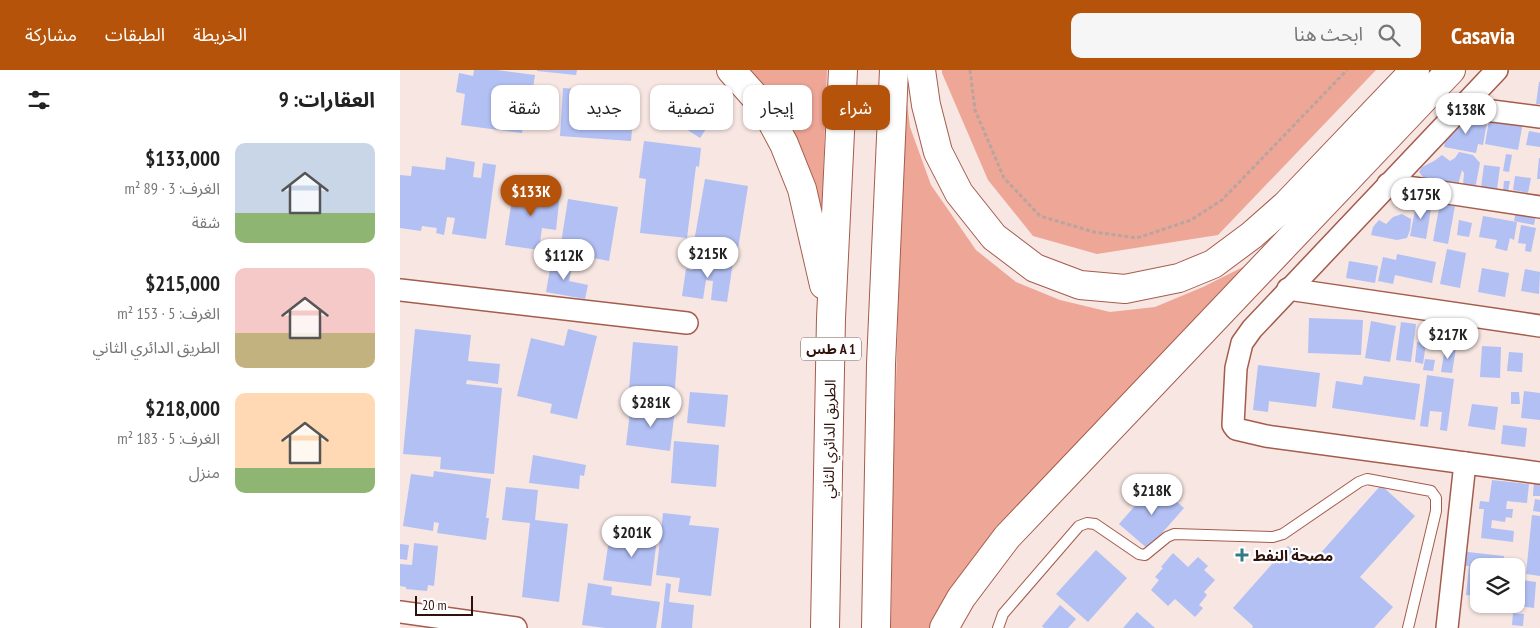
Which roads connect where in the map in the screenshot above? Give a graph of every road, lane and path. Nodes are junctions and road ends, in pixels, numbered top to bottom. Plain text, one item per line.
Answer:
1 (731, 70) edge
2 (843, 70) edge
3 (894, 70) edge
4 (922, 70) edge
5 (970, 70) edge
6 (1347, 70) edge
7 (1414, 70) edge
8 (1450, 70) edge
9 (1497, 70) edge
10 (1461, 107) junction
11 (1540, 117) edge
12 (1388, 184) junction
13 (1540, 207) edge
14 (1288, 289) junction
15 (400, 290) edge
16 (831, 318) junction
17 (687, 323) dead end
18 (1540, 326) edge
19 (1465, 463) junction
20 (1540, 474) edge
21 (400, 612) edge
22 (516, 628) edge
23 (825, 628) edge
24 (876, 628) edge
25 (944, 628) edge
26 (998, 628) edge
27 (1408, 628) edge
28 (1447, 628) edge

1 - 16 highway
2 - 16 highway, الطريق الدائري الثاني / طس A 1
3 - 24 highway, طس A 1
4 - 7 highway
5 - 6 path
8 - 25 highway
9 - 10 street
10 - 11 street
10 - 12 street
12 - 13 street
12 - 14 street
14 - 18 street
14 - 19 street
15 - 17 street
16 - 23 highway, الطريق الدائري الثاني / طس A 1
19 - 20 street
19 - 28 street
21 - 22 street
26 - 27 lane

